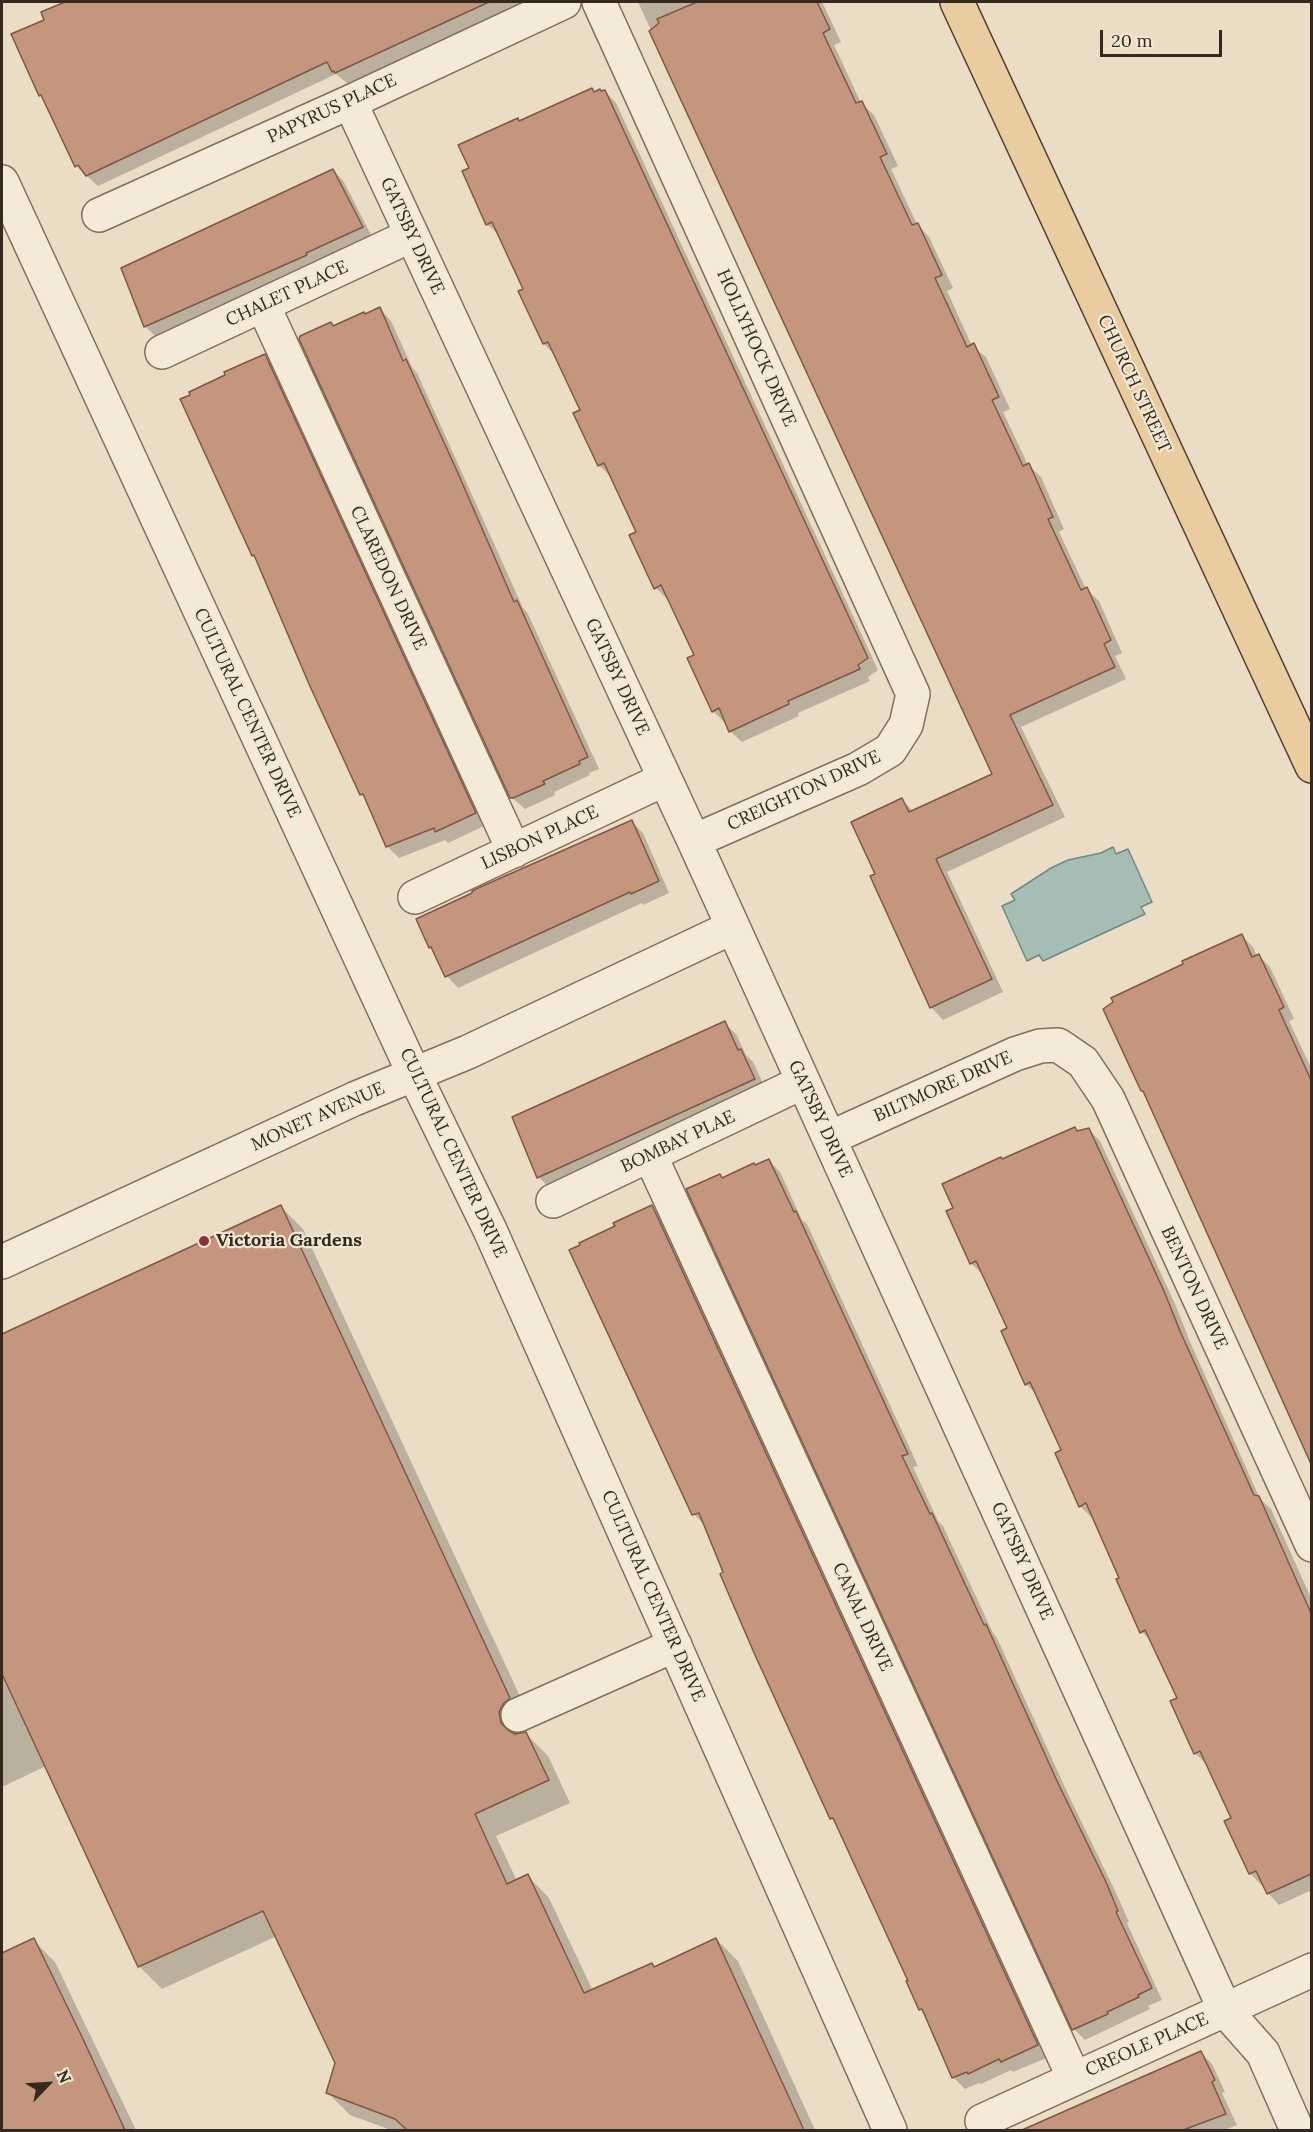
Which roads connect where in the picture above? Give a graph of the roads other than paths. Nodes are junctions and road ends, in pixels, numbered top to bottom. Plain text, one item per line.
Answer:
1 (564, 2) edge
2 (599, 2) edge
3 (957, 2) edge
4 (350, 102) junction
5 (2, 182) edge
6 (99, 215) dead end
7 (412, 235) junction
8 (263, 305) junction
9 (162, 352) dead end
10 (913, 694) joint
11 (1311, 766) edge
12 (664, 779) junction
13 (694, 842) junction
14 (514, 851) junction
15 (415, 897) dead end
16 (733, 927) junction
17 (1058, 1045) joint
18 (414, 1074) junction
19 (803, 1082) junction
20 (830, 1138) junction
21 (650, 1155) junction
22 (553, 1201) dead end
23 (2, 1262) edge
24 (1311, 1545) edge
25 (675, 1645) junction
26 (518, 1715) dead end
27 (1311, 1970) edge
28 (1225, 2010) junction
29 (1074, 2078) junction
30 (982, 2121) dead end
31 (890, 2130) edge
32 (1296, 2130) edge

1 - 4 street, PAPYRUS PLACE
2 - 10 street, HOLLYHOCK DRIVE
3 - 11 main road, CHURCH STREET
4 - 6 street, PAPYRUS PLACE
4 - 7 street, GATSBY DRIVE
5 - 18 street, CULTURAL CENTER DRIVE
7 - 8 street, CHALET PLACE
7 - 12 street, GATSBY DRIVE
8 - 9 street, CHALET PLACE
8 - 14 street, CLAREDON DRIVE
10 - 13 street, CREIGHTON DRIVE
12 - 13 street, GATSBY DRIVE
12 - 14 street, LISBON PLACE
13 - 16 street, GATSBY DRIVE
14 - 15 street, LISBON PLACE
16 - 18 street, MONET AVENUE
16 - 19 street, GATSBY DRIVE
17 - 20 street, BILTMORE DRIVE
17 - 24 street, BENTON DRIVE
18 - 23 street, MONET AVENUE
18 - 25 street, CULTURAL CENTER DRIVE
19 - 20 street, GATSBY DRIVE
19 - 21 street, BOMBAY PLAE
20 - 28 street, GATSBY DRIVE
21 - 22 street, BOMBAY PLAE
21 - 29 street, CANAL DRIVE
25 - 26 street
25 - 31 street, CULTURAL CENTER DRIVE
27 - 28 street, CREOLE PLACE
28 - 29 street, CREOLE PLACE
28 - 32 street, GATSBY DRIVE
29 - 30 street, CREOLE PLACE

